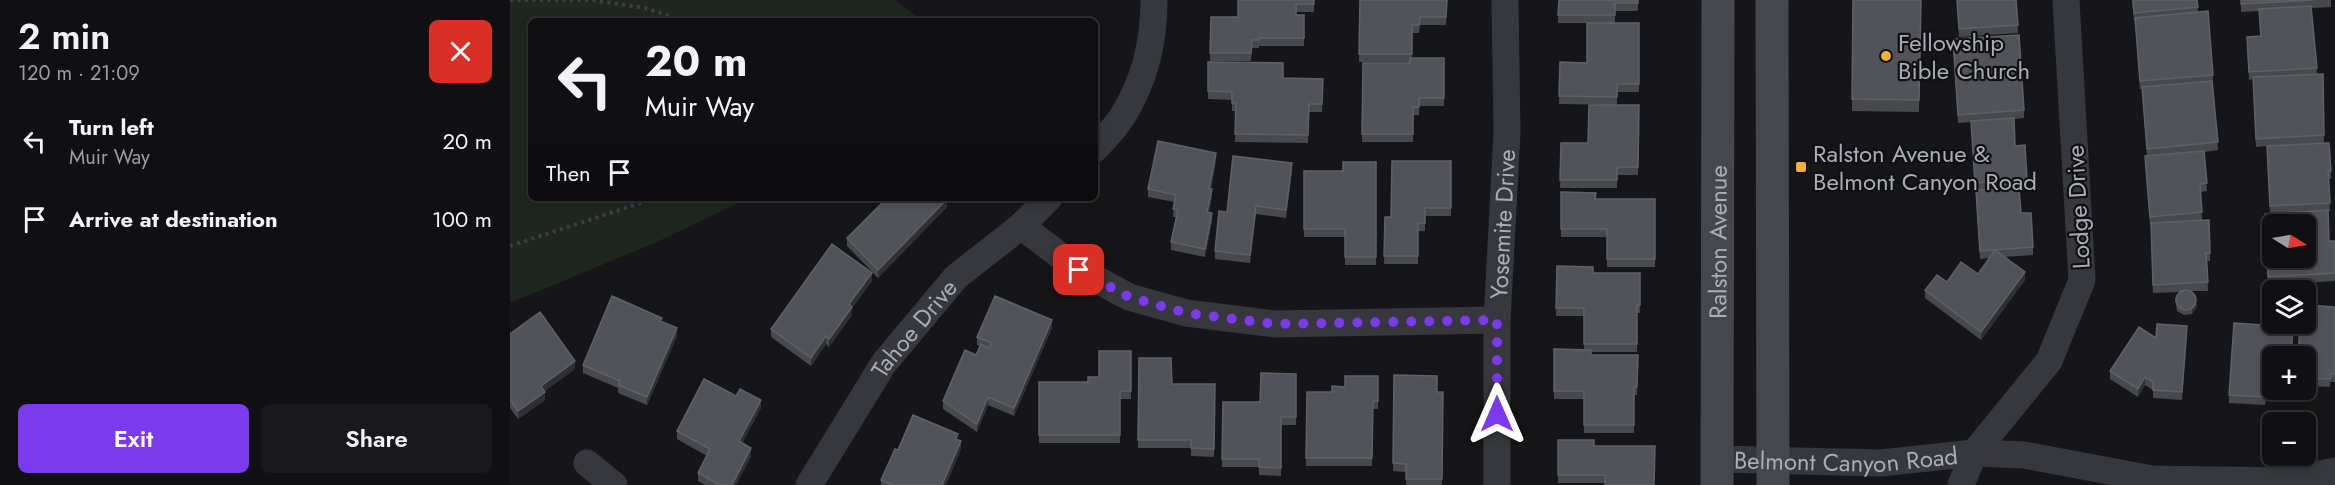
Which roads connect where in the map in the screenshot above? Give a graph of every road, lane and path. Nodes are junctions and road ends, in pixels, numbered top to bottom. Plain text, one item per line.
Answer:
1 (510, 0) edge
2 (1154, 0) edge
3 (1505, 0) edge
4 (1719, 0) edge
5 (1772, 0) edge
6 (2066, 0) edge
7 (676, 18) edge
8 (1098, 146) edge
9 (647, 201) edge
10 (1046, 201) edge
11 (1020, 226) junction
12 (510, 246) edge
13 (1497, 320) junction
14 (1974, 453) junction
15 (587, 463) dead end
16 (2335, 471) edge
17 (1717, 472) edge
18 (1773, 472) edge
19 (2153, 482) edge
20 (614, 485) edge
21 (809, 485) edge
22 (1497, 485) edge
23 (1960, 485) edge

1 - 7 path
2 - 8 street
3 - 13 street, Yosemite Drive
4 - 17 main road, Ralston Avenue
5 - 18 main road
6 - 14 street, Lodge Drive
9 - 12 path
10 - 11 street, Tahoe Drive
11 - 13 street
11 - 21 street, Tahoe Drive
13 - 22 street, Yosemite Drive
14 - 18 street, Belmont Canyon Road
14 - 19 street, Belmont Canyon Road
14 - 23 street, Belmont Canyon Road
15 - 20 street
16 - 19 street, Belmont Canyon Road
17 - 18 street, Belmont Canyon Road

